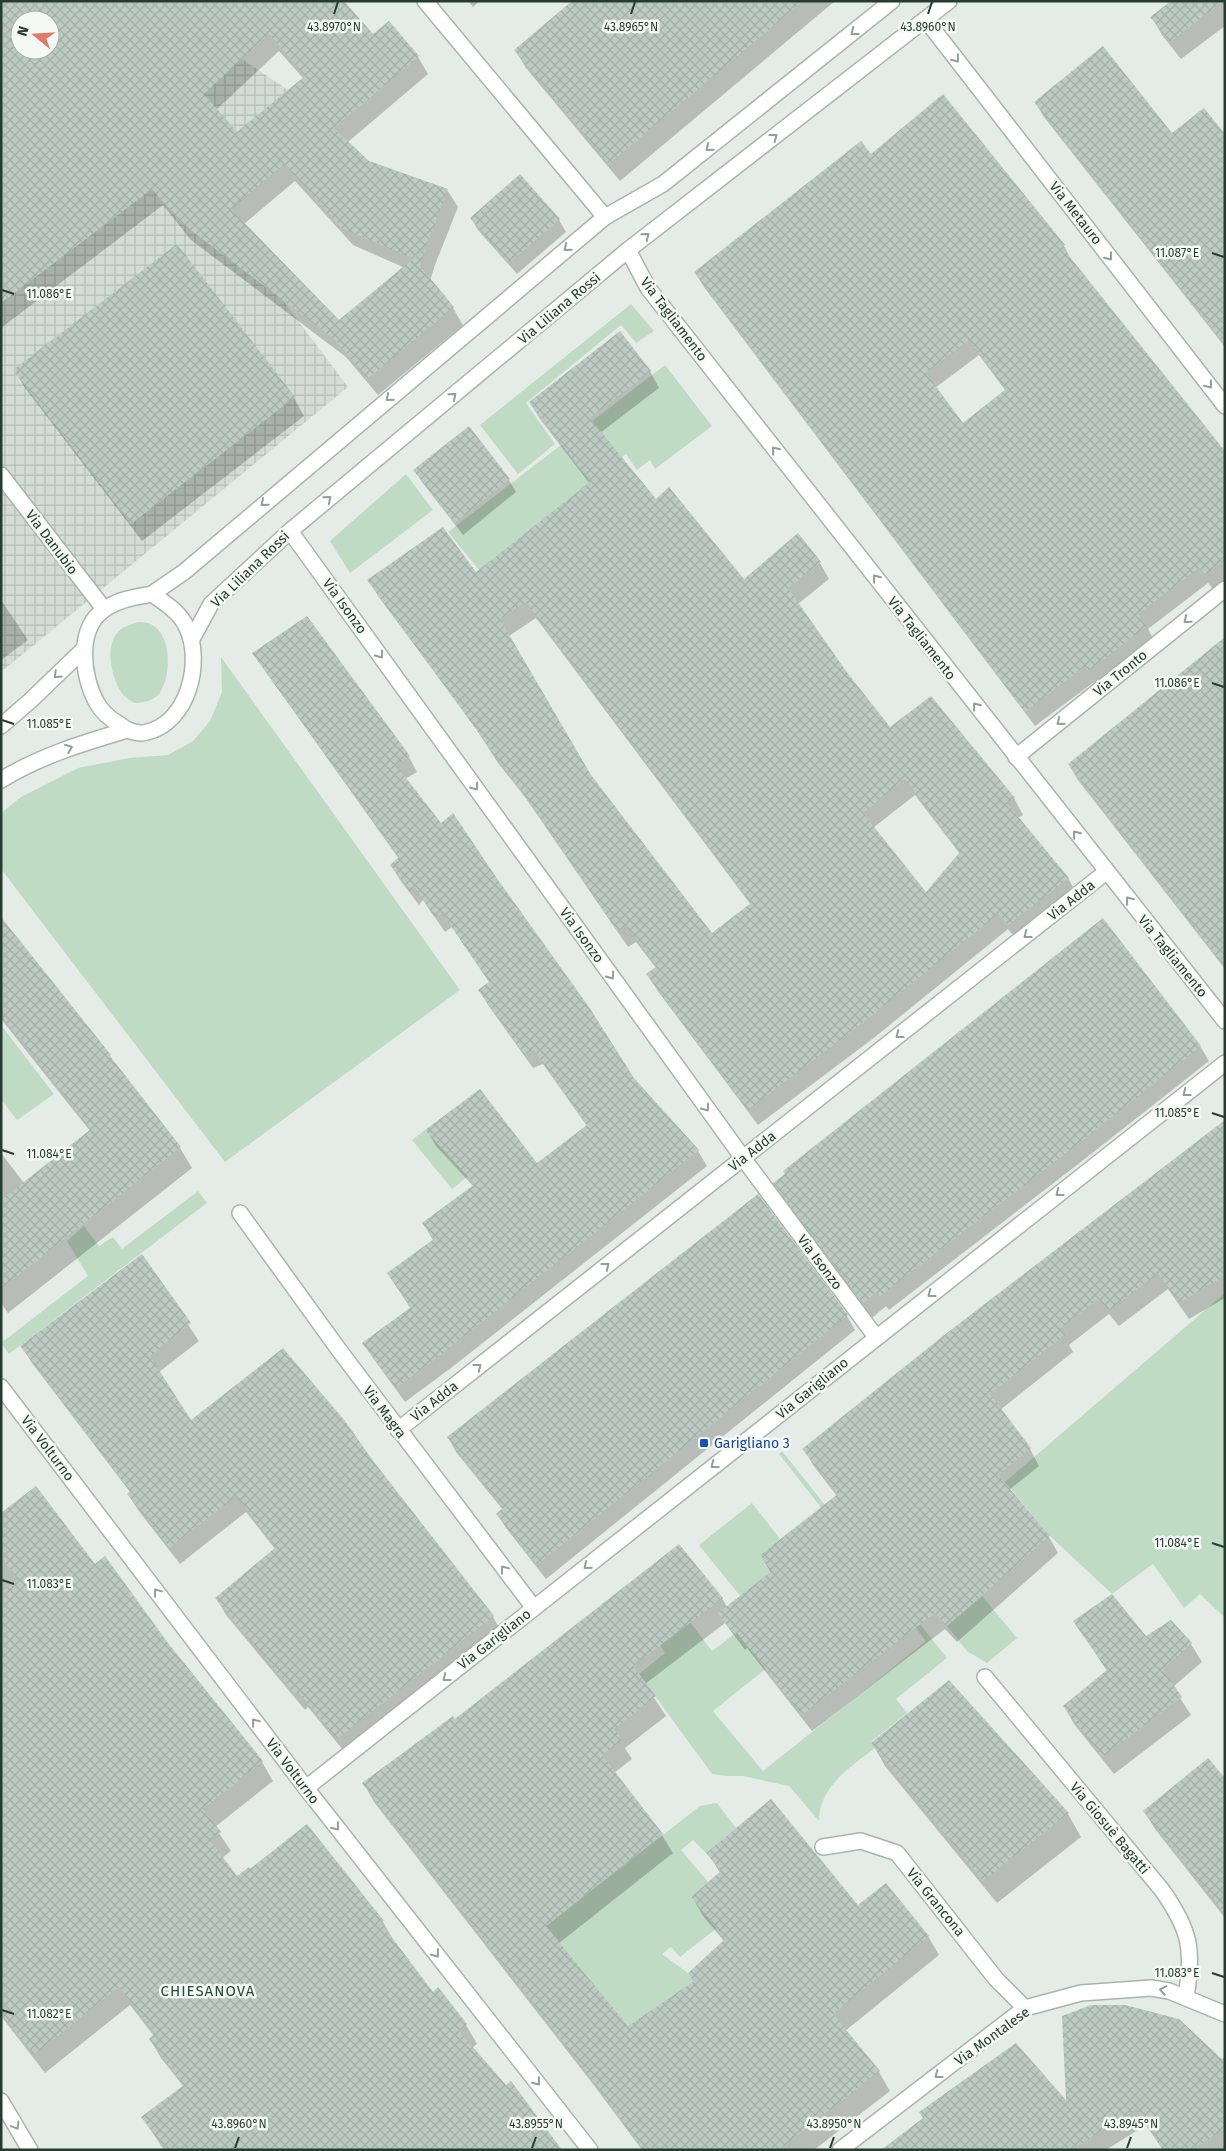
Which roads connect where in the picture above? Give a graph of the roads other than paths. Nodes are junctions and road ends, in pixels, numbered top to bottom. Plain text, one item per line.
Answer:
1 (425, 1) edge
2 (892, 1) edge
3 (949, 1) edge
4 (926, 20) junction
5 (605, 217) junction
6 (628, 250) junction
7 (1225, 406) edge
8 (1, 475) edge
9 (290, 530) junction
10 (1225, 589) edge
11 (152, 594) junction
12 (104, 609) junction
13 (192, 639) junction
14 (84, 649) junction
15 (1, 726) edge
16 (127, 730) junction
17 (1016, 757) junction
18 (1, 780) edge
19 (1106, 872) junction
20 (1225, 1021) edge
21 (1225, 1063) edge
22 (743, 1158) junction
23 (240, 1213) dead end
24 (876, 1337) junction
25 (1, 1387) edge
26 (398, 1430) junction
27 (534, 1608) junction
28 (985, 1677) dead end
29 (306, 1788) junction
30 (822, 1846) dead end
31 (1186, 1997) junction
32 (1025, 2008) junction
33 (1225, 2014) edge
34 (1, 2102) edge
35 (30, 2150) edge
36 (590, 2150) edge
37 (840, 2150) edge

1 - 5 street
2 -> 5 street
3 - 4 street, Via Liliana Rossi
6 -> 4 street, Via Liliana Rossi
4 -> 7 street, Via Metauro
5 -> 11 street
9 -> 6 street, Via Liliana Rossi
17 -> 6 street, Via Tagliamento
8 - 12 street, Via Danubio
9 - 13 street, Via Liliana Rossi
9 -> 22 street, Via Isonzo
10 -> 17 street, Via Tronto
11 - 12 street
11 - 13 street, Via Liliana Rossi
12 - 14 street
13 - 16 street, Via Liliana Rossi
14 -> 15 street
14 - 16 street
18 -> 16 street, Via Liliana Rossi
19 -> 17 street, Via Tagliamento
20 -> 19 street, Via Tagliamento
19 -> 22 street, Via Adda
21 -> 24 street, Via Garigliano
22 - 24 street, Via Isonzo
26 -> 22 street, Via Adda
23 - 26 street, Via Magra
24 -> 27 street, Via Garigliano
29 -> 25 street, Via Volturno
27 -> 26 street, Via Magra
27 -> 29 street, Via Garigliano
28 - 31 street, Via Giosuè Bagatti
29 -> 36 street, Via Volturno
30 - 32 street, Via Grancona
31 -> 32 street, Via Montalese
31 - 33 street, Via Montalese
32 -> 37 street, Via Montalese
34 -> 35 street

